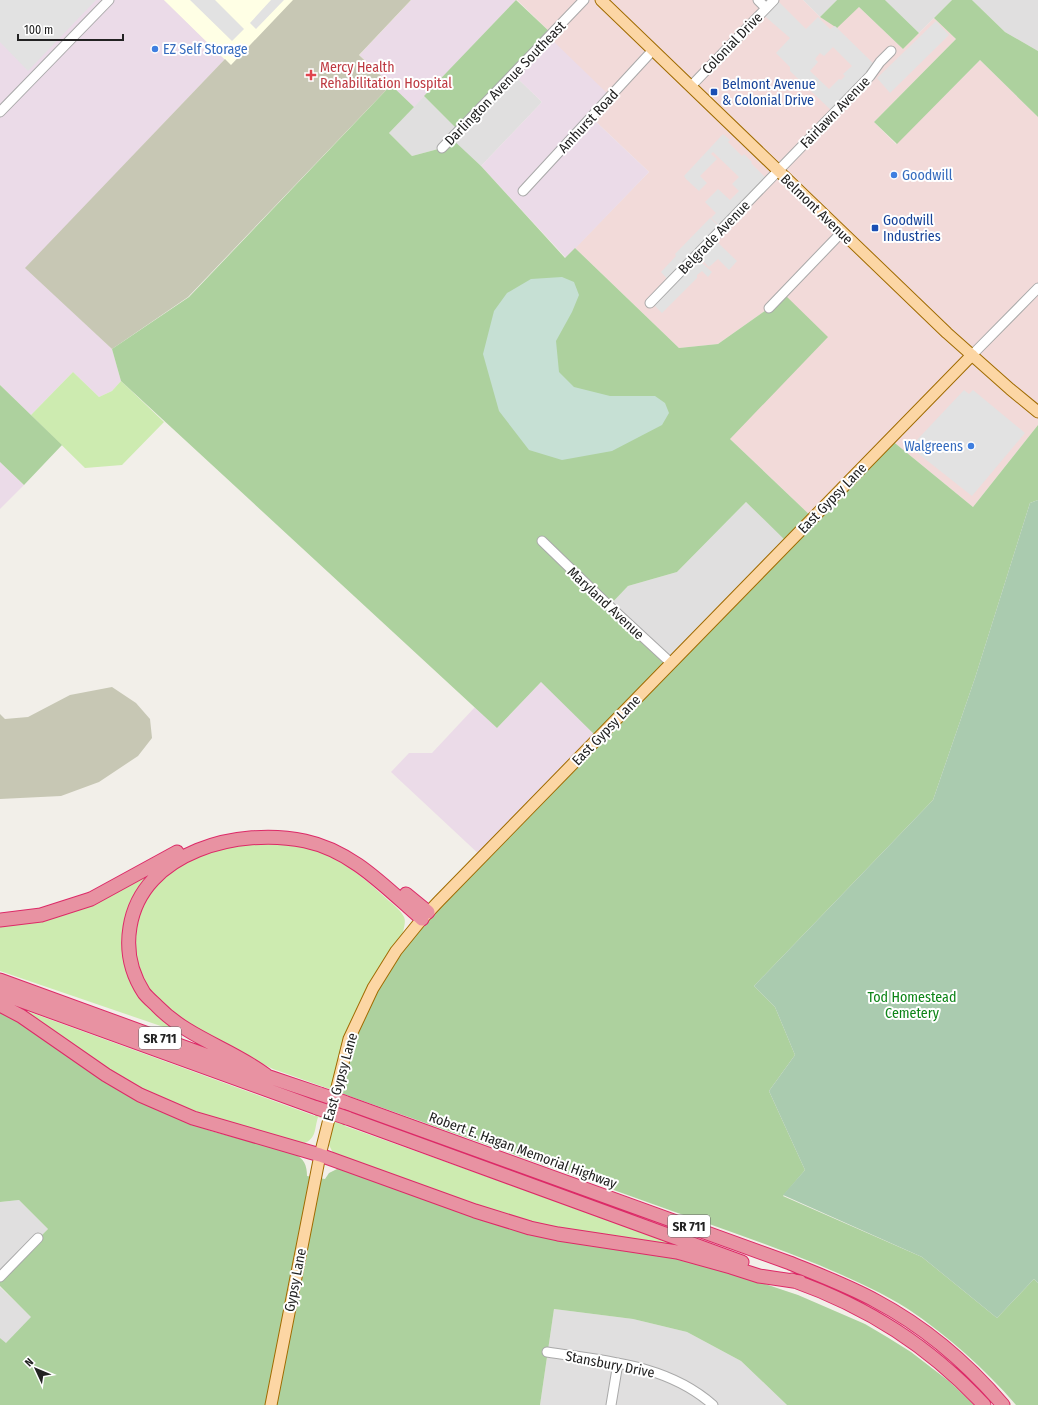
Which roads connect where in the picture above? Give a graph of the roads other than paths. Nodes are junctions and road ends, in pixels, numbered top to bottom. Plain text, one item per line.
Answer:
1 (109, 0) edge
2 (584, 0) edge
3 (601, 0) edge
4 (758, 0) edge
5 (774, 0) edge
6 (766, 8) junction
7 (653, 50) junction
8 (891, 51) dead end
9 (691, 86) junction
10 (0, 112) edge
11 (442, 148) dead end
12 (778, 171) junction
13 (523, 191) dead end
14 (842, 232) junction
15 (1038, 288) edge
16 (650, 303) dead end
17 (769, 308) dead end
18 (972, 355) junction
19 (1038, 412) edge
20 (542, 541) dead end
21 (671, 663) junction
22 (425, 916) junction
23 (0, 920) edge
24 (0, 980) edge
25 (0, 993) edge
26 (0, 1005) edge
27 (266, 1075) junction
28 (320, 1155) junction
29 (38, 1238) dead end
30 (0, 1277) edge
31 (800, 1282) junction
32 (547, 1352) dead end
33 (618, 1363) junction
34 (271, 1405) edge
35 (611, 1405) edge
36 (713, 1405) edge
37 (984, 1405) edge
38 (1003, 1405) edge

1 - 10 street
2 - 11 street, Darlington Avenue Southeast
3 - 7 main road, Belmont Avenue
4 - 6 street
5 - 6 street, Colonial Drive
6 - 9 street, Colonial Drive
7 - 9 main road, Belmont Avenue
7 - 13 street, Amhurst Road
8 - 12 street, Fairlawn Avenue
9 - 12 main road, Belmont Avenue
12 - 14 main road, Belmont Avenue
12 - 16 street, Belgrade Avenue
14 - 17 street
14 - 18 main road, Belmont Avenue
15 - 18 street
18 - 19 main road, Belmont Avenue
18 - 21 main road, East Gypsy Lane
20 - 21 street, Maryland Avenue
21 - 22 main road, East Gypsy Lane
22 - 23 highway
22 - 27 highway
22 - 28 main road, East Gypsy Lane
24 - 27 highway, Robert E. Hagan Memorial Highway / SR 711
25 - 31 highway, SR 711, bridge
26 - 28 highway
27 - 38 highway, Robert E. Hagan Memorial Highway / SR 711, bridge
28 - 31 highway
28 - 34 main road, Gypsy Lane
29 - 30 street
31 - 37 highway, SR 711
32 - 33 street, Stansbury Drive
33 - 35 street
33 - 36 street, Stansbury Drive

